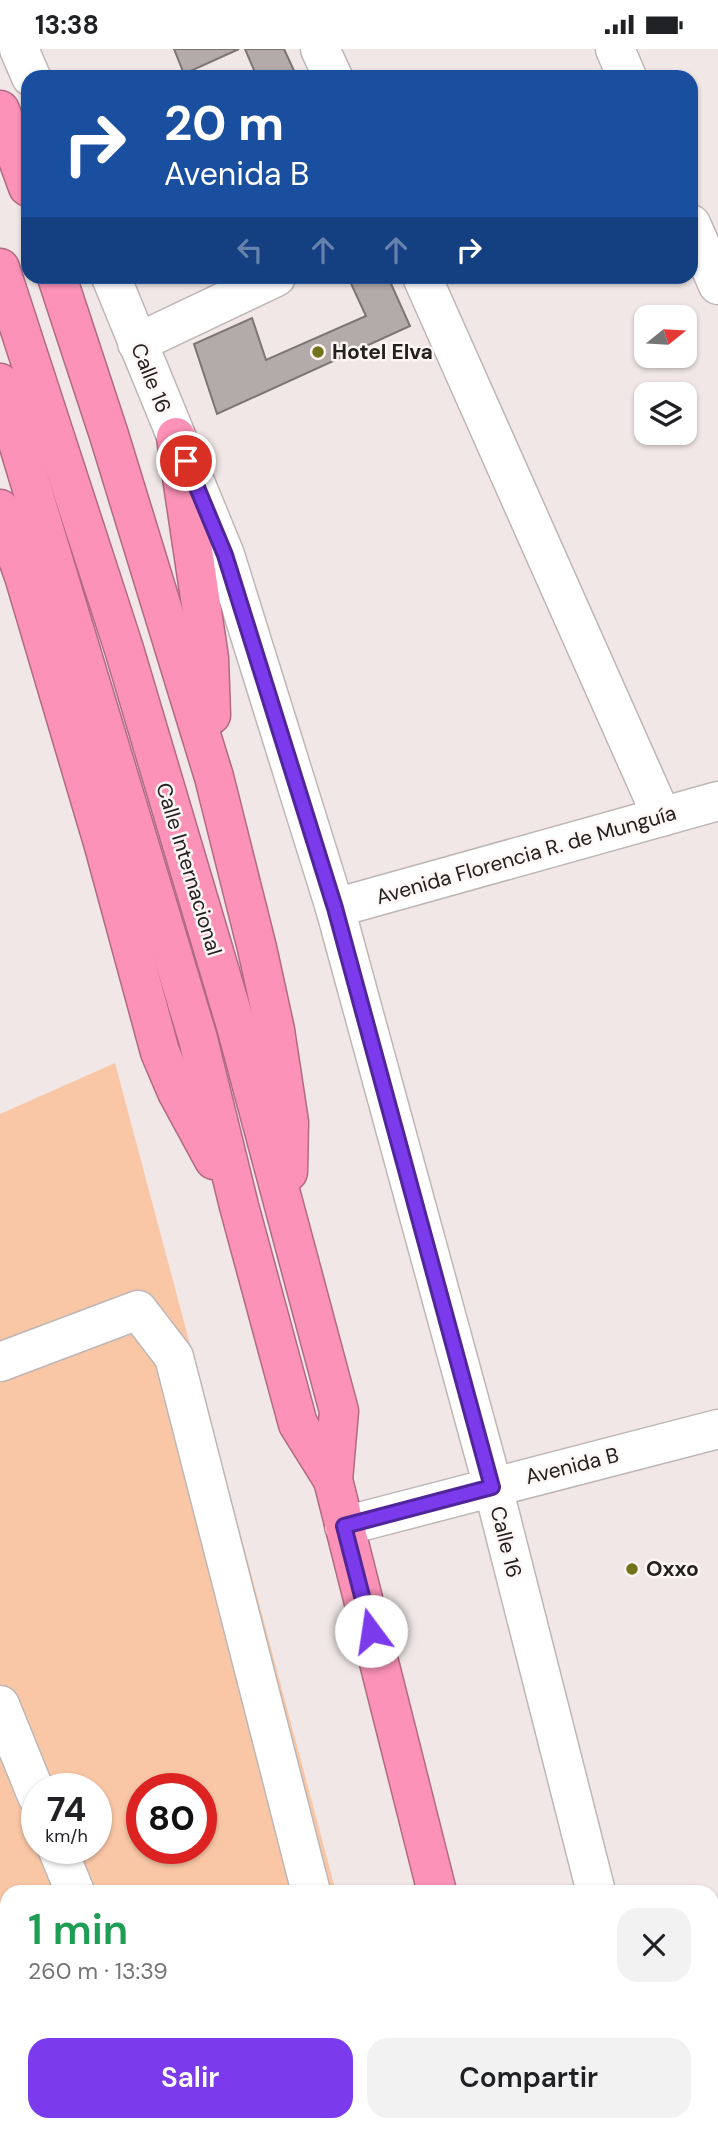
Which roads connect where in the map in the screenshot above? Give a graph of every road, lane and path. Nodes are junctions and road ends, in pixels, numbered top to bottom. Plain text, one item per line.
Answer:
1 (19, 49) edge
2 (320, 49) edge
3 (615, 49) edge
4 (28, 70) edge
5 (330, 70) edge
6 (624, 70) edge
7 (0, 110) edge
8 (21, 168) edge
9 (698, 240) edge
10 (0, 268) edge
11 (59, 284) edge
12 (114, 284) edge
13 (261, 284) edge
14 (425, 284) edge
15 (718, 285) edge
16 (137, 343) junction
17 (0, 383) edge
18 (176, 437) junction
19 (0, 509) edge
20 (215, 777) junction
21 (718, 801) edge
22 (662, 817) junction
23 (335, 908) junction
24 (239, 1206) junction
25 (287, 1216) junction
26 (0, 1362) edge
27 (718, 1429) edge
28 (333, 1480) junction
29 (492, 1487) junction
30 (344, 1526) junction
31 (0, 1705) edge
32 (21, 1781) edge
33 (64, 1864) edge
34 (72, 1885) edge
35 (309, 1885) edge
36 (436, 1885) edge
37 (594, 1885) edge

1 - 4 street
2 - 5 street
3 - 6 street
7 - 8 highway
9 - 15 street
10 - 25 highway, Calle Internacional
11 - 20 highway
12 - 16 street, Calle 16
13 - 16 street
14 - 22 street
16 - 18 street, Calle 16
17 - 24 highway, Calle Internacional
18 - 20 highway
18 - 23 street, Calle 16
19 - 24 highway
20 - 25 highway
21 - 22 street, Avenida Florencia R. de Munguía
22 - 23 street, Avenida Florencia R. de Munguía
23 - 29 street, Calle 16
24 - 28 highway, Calle Internacional
25 - 28 highway, Calle Internacional
26 - 35 street
27 - 29 street, Avenida B
28 - 30 highway, Calle Internacional
29 - 30 street, Avenida B
29 - 37 street, Calle 16
30 - 36 highway, Calle Internacional
31 - 32 street
33 - 34 street

